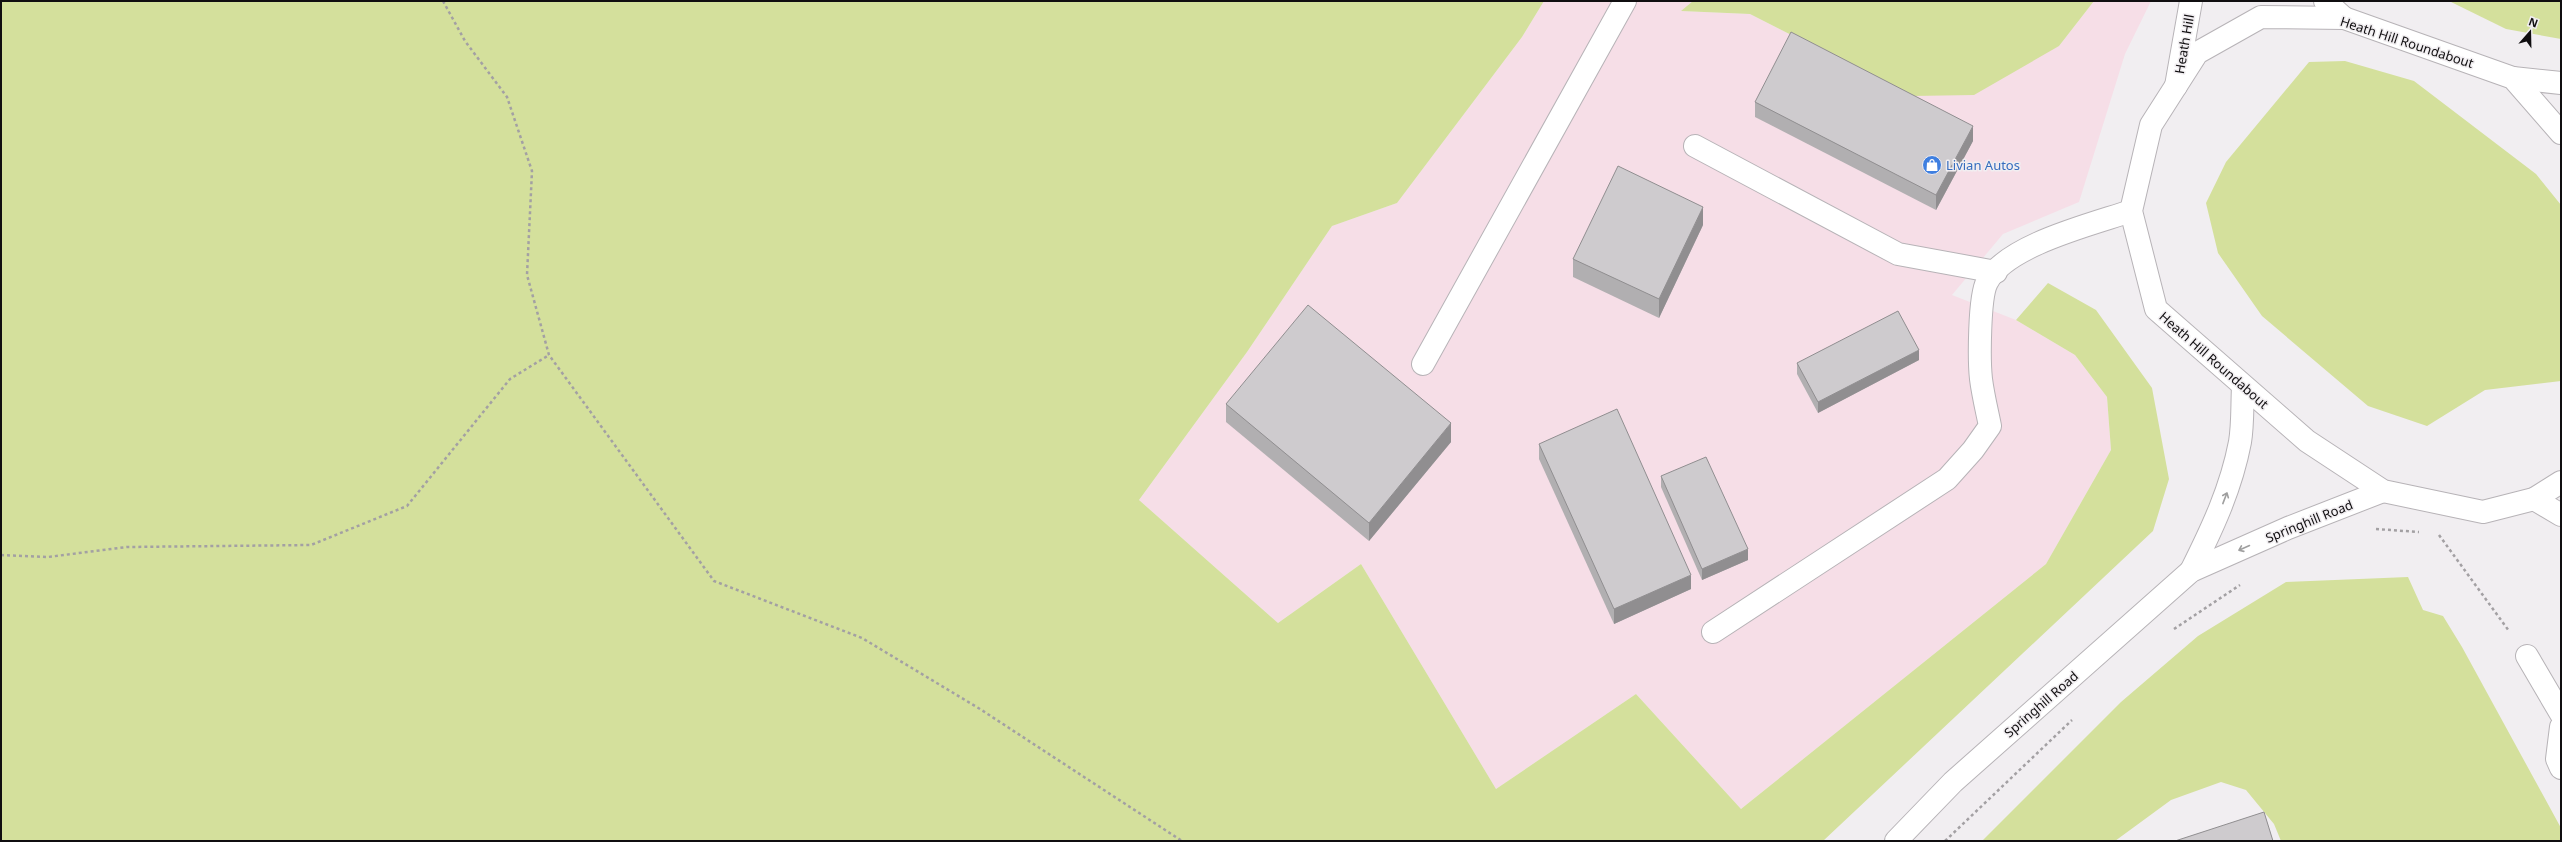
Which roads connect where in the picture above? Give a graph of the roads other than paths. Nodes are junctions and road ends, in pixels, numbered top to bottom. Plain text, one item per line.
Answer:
1 (1625, 1) edge
2 (2191, 1) edge
3 (2324, 1) edge
4 (2344, 18) junction
5 (2513, 78) junction
6 (2561, 83) edge
7 (2176, 86) junction
8 (2561, 133) edge
9 (1695, 146) dead end
10 (2131, 211) junction
11 (1996, 272) junction
12 (1423, 364) dead end
13 (2243, 387) junction
14 (2561, 482) edge
15 (2383, 491) junction
16 (2534, 499) junction
17 (2561, 515) edge
18 (2191, 571) junction
19 (1713, 632) dead end
20 (2527, 656) road end
21 (2561, 714) edge
22 (2561, 728) edge
23 (2561, 768) edge
24 (1896, 841) edge

1 - 12 main road
2 - 7 main road, Heath Hill
3 - 4 main road
4 - 5 main road, Heath Hill Roundabout
4 - 7 main road, Heath Hill Roundabout
5 - 6 main road
5 - 8 main road, Heath Hill Roundabout
7 - 10 main road, Heath Hill Roundabout
9 - 11 main road
10 - 11 main road
10 - 13 main road, Heath Hill Roundabout
11 - 19 main road
13 - 15 main road, Heath Hill Roundabout
18 -> 13 main road, Springhill Road
14 - 16 main road, Heath Hill Roundabout
15 - 16 main road, Heath Hill Roundabout
15 -> 18 main road, Springhill Road
16 - 17 main road
18 - 24 main road, Springhill Road
20 - 21 main road
22 - 23 main road

